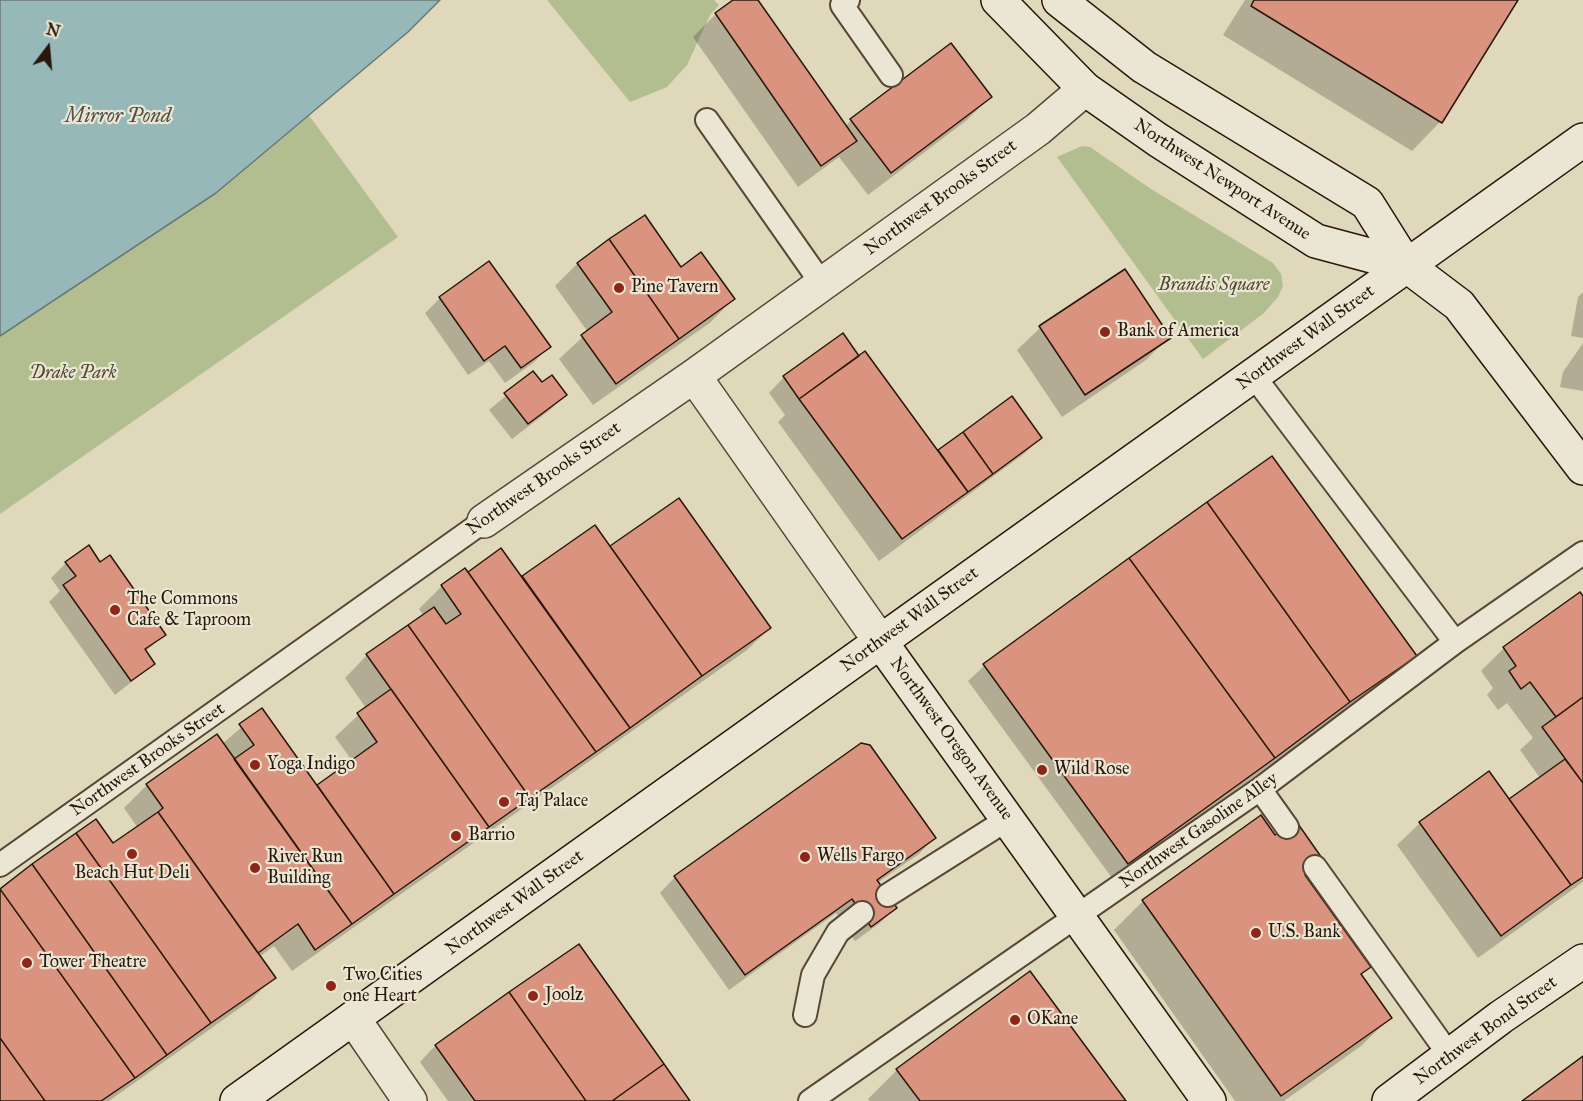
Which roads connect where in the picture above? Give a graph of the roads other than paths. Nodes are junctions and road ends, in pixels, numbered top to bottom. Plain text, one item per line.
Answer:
1 (998, 0) edge
2 (1059, 0) edge
3 (842, 2) edge
4 (891, 75) dead end
5 (1086, 89) junction
6 (707, 120) dead end
7 (1583, 140) edge
8 (1407, 265) junction
9 (822, 284) junction
10 (1253, 375) junction
11 (694, 376) junction
12 (1583, 468) edge
13 (484, 521) joint
14 (1583, 553) edge
15 (880, 641) junction
16 (1455, 642) junction
17 (1260, 789) junction
18 (1008, 819) junction
19 (1287, 827) dead end
20 (0, 865) edge
21 (1316, 867) dead end
22 (888, 895) dead end
23 (862, 913) dead end
24 (1076, 915) junction
25 (1583, 961) edge
26 (805, 1015) dead end
27 (353, 1018) junction
28 (1450, 1056) junction
29 (237, 1101) edge
30 (410, 1101) edge
31 (810, 1101) edge
32 (1209, 1101) edge
33 (1389, 1101) edge

1 - 5 main road, Northwest Newport Avenue
2 - 8 main road
3 - 4 lane
5 - 8 main road, Northwest Newport Avenue
5 - 9 main road, Northwest Brooks Street
6 - 9 lane
7 - 8 main road, Northwest Wall Street
8 - 10 main road, Northwest Wall Street
8 - 12 main road
9 - 11 main road, Northwest Brooks Street
10 - 15 main road, Northwest Wall Street
10 - 16 lane
11 - 13 main road, Northwest Brooks Street
11 - 15 main road, Northwest Oregon Avenue
13 - 20 lane, Northwest Brooks Street
14 - 16 lane, Northwest Gasoline Alley
15 - 18 main road, Northwest Oregon Avenue
15 - 27 main road, Northwest Wall Street
16 - 17 lane, Northwest Gasoline Alley
17 - 19 lane
17 - 24 lane, Northwest Gasoline Alley
18 - 22 lane
18 - 24 main road, Northwest Oregon Avenue
21 - 28 lane
23 - 26 lane
24 - 31 lane, Northwest Gasoline Alley
24 - 32 main road, Northwest Oregon Avenue
25 - 28 main road, Northwest Bond Street
27 - 29 main road, Northwest Wall Street
27 - 30 main road
28 - 33 main road, Northwest Bond Street

